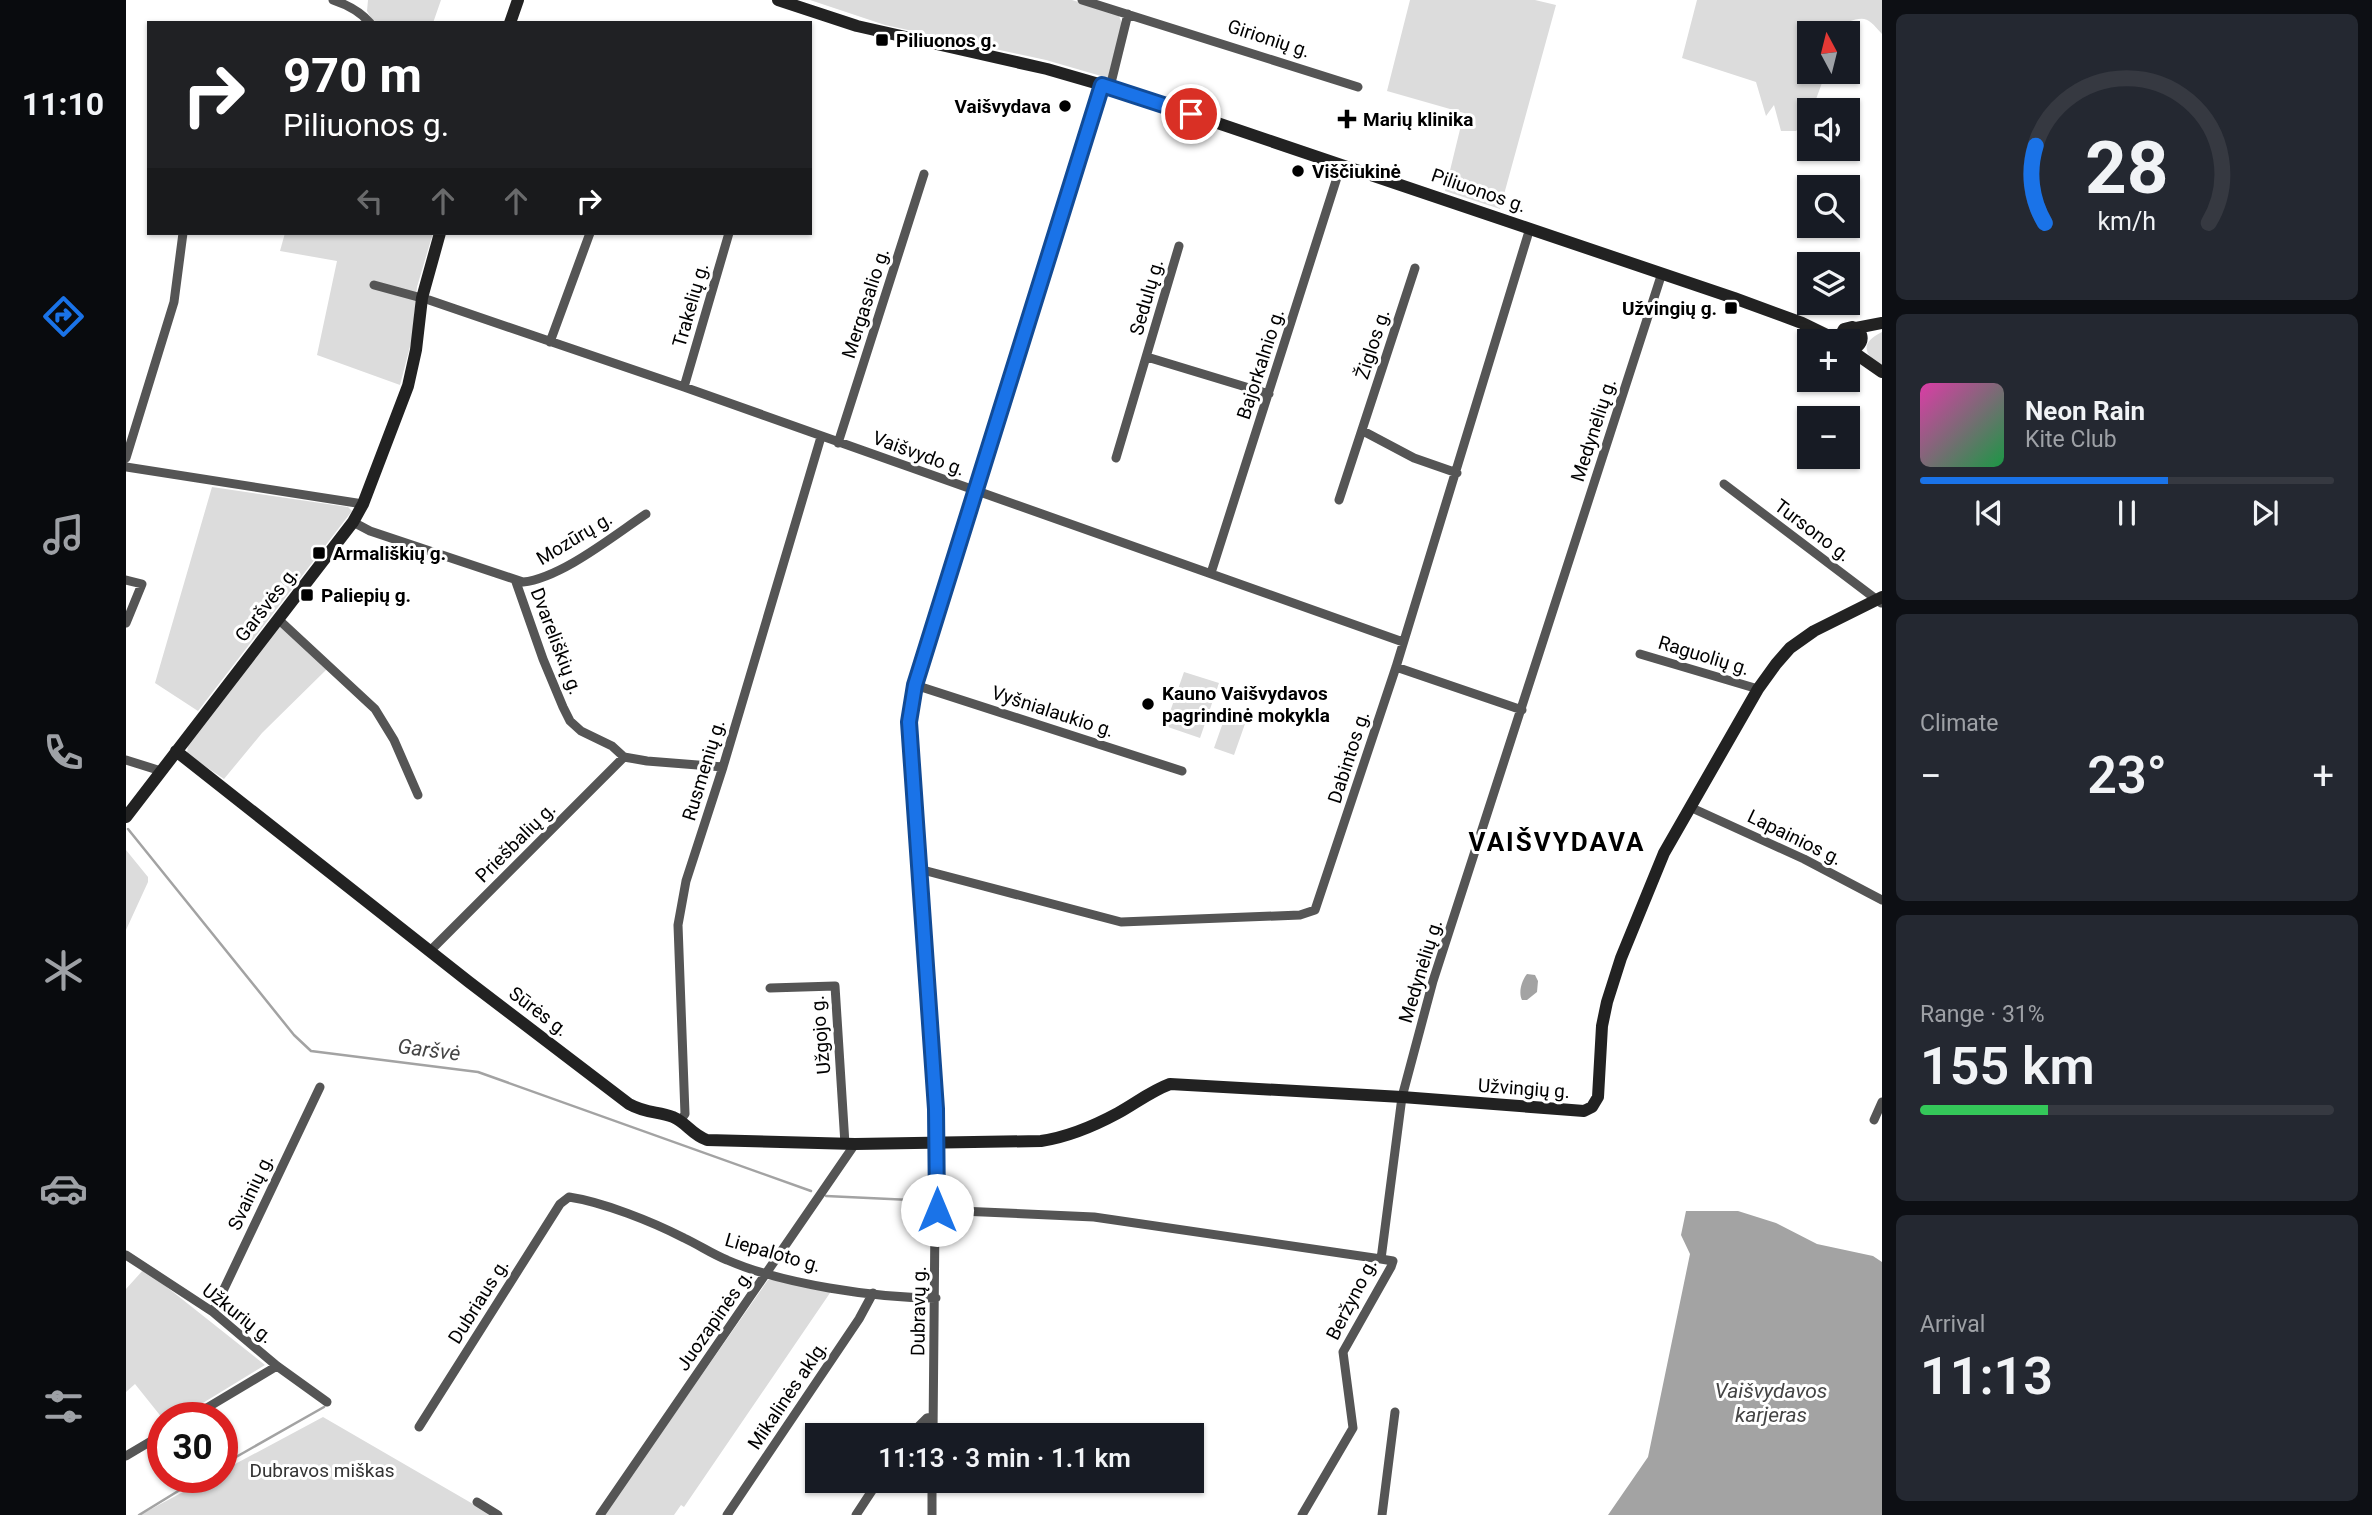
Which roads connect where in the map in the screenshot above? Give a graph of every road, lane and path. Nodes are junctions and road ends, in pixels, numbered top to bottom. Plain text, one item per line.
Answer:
1 (333, 0) edge
2 (517, 0) edge
3 (778, 0) edge
4 (1082, 0) edge
5 (1128, 14) junction
6 (368, 21) edge
7 (511, 21) edge
8 (1106, 86) junction
9 (1359, 87) dead end
10 (1341, 165) junction
11 (924, 174) dead end
12 (1530, 228) junction
13 (183, 235) edge
14 (439, 235) edge
15 (589, 235) edge
16 (728, 235) edge
17 (1179, 246) dead end
18 (1415, 268) dead end
19 (1662, 273) junction
20 (374, 285) dead end
21 (422, 298) junction
22 (1882, 323) edge
23 (1882, 328) edge
24 (1819, 329) edge
25 (1860, 335) edge
26 (1860, 336) edge
27 (550, 342) junction
28 (1860, 352) edge
29 (1147, 357) junction
30 (1882, 372) edge
31 (684, 387) junction
32 (1269, 394) junction
33 (1363, 431) junction
34 (821, 437) junction
35 (838, 443) junction
36 (126, 458) edge
37 (1116, 458) dead end
38 (126, 467) edge
39 (1457, 472) junction
40 (1724, 484) dead end
41 (977, 492) junction
42 (1339, 500) dead end
43 (363, 504) junction
44 (646, 514) dead end
45 (353, 522) junction
46 (1211, 573) junction
47 (126, 580) edge
48 (516, 582) junction
49 (1880, 600) edge
50 (278, 619) junction
51 (126, 624) edge
52 (1403, 642) junction
53 (1640, 654) dead end
54 (1396, 667) junction
55 (915, 685) junction
56 (1758, 690) junction
57 (1522, 710) junction
58 (176, 751) junction
59 (624, 757) junction
60 (126, 760) edge
61 (723, 766) junction
62 (161, 771) junction
63 (1182, 771) dead end
64 (418, 795) dead end
65 (1692, 807) junction
66 (126, 817) edge
67 (919, 869) junction
68 (1882, 900) edge
69 (430, 951) junction
70 (771, 988) dead end
71 (320, 1087) dead end
72 (1402, 1097) junction
73 (1882, 1102) edge
74 (1874, 1120) dead end
75 (680, 1121) junction
76 (937, 1142) junction
77 (850, 1144) junction
78 (569, 1197) joint
79 (937, 1210) junction
80 (126, 1255) edge
81 (1381, 1259) junction
82 (767, 1273) junction
83 (873, 1293) junction
84 (936, 1297) junction
85 (213, 1312) junction
86 (276, 1366) junction
87 (216, 1402) edge
88 (327, 1402) dead end
89 (1395, 1412) dead end
90 (933, 1417) junction
91 (922, 1423) edge
92 (933, 1423) edge
93 (419, 1427) dead end
94 (147, 1444) edge
95 (126, 1456) edge
96 (870, 1493) edge
97 (932, 1493) edge
98 (477, 1502) dead end
99 (498, 1515) edge
100 (600, 1515) edge
101 (727, 1515) edge
102 (856, 1515) edge
103 (932, 1515) edge
104 (1302, 1515) edge
105 (1382, 1515) edge

1 - 6 street
2 - 7 street
3 - 8 street, Piliuonos g.
4 - 5 street, Girionių g.
5 - 8 street
5 - 9 street, Girionių g.
8 - 10 street, Piliuonos g.
8 - 41 street, Dubravų g.
10 - 12 street, Piliuonos g.
10 - 32 street, Bajorkalnio g.
11 - 35 street, Mergasalio g.
12 - 19 street, Piliuonos g.
12 - 39 street, Dabintos g.
13 - 36 street
14 - 21 street, Garšvės g.
15 - 27 street
16 - 31 street, Trakelių g.
17 - 29 street, Sedulų g.
18 - 33 street, Žiglos g.
19 - 24 street, Piliuonos g.
19 - 57 street, Medynėlių g.
20 - 21 street, Vaišvydo g.
21 - 27 street, Vaišvydo g.
21 - 43 street, Garšvės g.
22 - 25 street
23 - 26 street
27 - 31 street, Vaišvydo g.
28 - 30 street, Piliuonos g.
29 - 32 street, Sedulų g.
29 - 37 street, Sedulų g.
31 - 34 street, Vaišvydo g.
32 - 46 street, Bajorkalnio g.
33 - 39 street
33 - 42 street, Žiglos g.
34 - 35 street, Vaišvydo g.
34 - 61 street, Rusmenių g.
35 - 41 street, Vaišvydo g.
38 - 43 street
39 - 52 street, Dabintos g.
40 - 49 street, Tursono g.
41 - 46 street, Vaišvydo g.
41 - 55 street, Dubravų g.
43 - 45 street, Garšvės g.
44 - 48 street, Mozūrų g.
45 - 48 street, Dvareliškių g.
45 - 50 street, Garšvės g.
46 - 52 street, Vaišvydo g.
47 - 51 street
48 - 59 street, Dvareliškių g.
49 - 56 street, Užvingių g.
50 - 58 street, Garšvės g.
50 - 64 street
52 - 54 street, Dabintos g.
53 - 56 street, Raguolių g.
54 - 57 street
54 - 67 street, Dabintos g.
55 - 63 street, Vyšnialaukio g.
55 - 67 street, Dubravų g.
56 - 65 street, Užvingių g.
57 - 72 street, Medynėlių g.
58 - 62 street, Garšvės g.
58 - 69 street, Sūrės g.
59 - 61 street, Dvareliškių g.
59 - 69 street, Priešbalių g.
60 - 62 street
61 - 75 street, Rusmenių g.
62 - 66 street, Garšvės g.
65 - 68 street, Lapainios g.
65 - 72 street, Užvingių g.
67 - 76 street, Dubravų g.
69 - 75 street, Sūrės g.
70 - 77 street, Užgojo g.
71 - 85 street, Svainių g.
72 - 76 street, Užvingių g.
72 - 81 street, Medynėlių g.
73 - 74 street
75 - 77 street, Sūrės g.
76 - 77 street, Sūrės g.
76 - 79 street, Dubravų g.
77 - 82 street, Juozapinės g.
78 - 82 street, Liepaloto g.
78 - 93 street, Dubriaus g.
79 - 81 street
79 - 84 street, Dubravų g.
80 - 85 street, Užkurių g.
81 - 104 street, Beržyno g.
82 - 83 street, Liepaloto g.
82 - 100 street, Juozapinės g.
83 - 84 street, Liepaloto g.
83 - 101 street, Mikalinės aklg.
84 - 90 street, Dubravų g.
85 - 86 street, Užkurių g.
86 - 87 street
86 - 88 street, Užkurių g.
89 - 105 street
90 - 91 street
90 - 92 street, Dubravų g.
94 - 95 street
96 - 102 street
97 - 103 street
98 - 99 street

